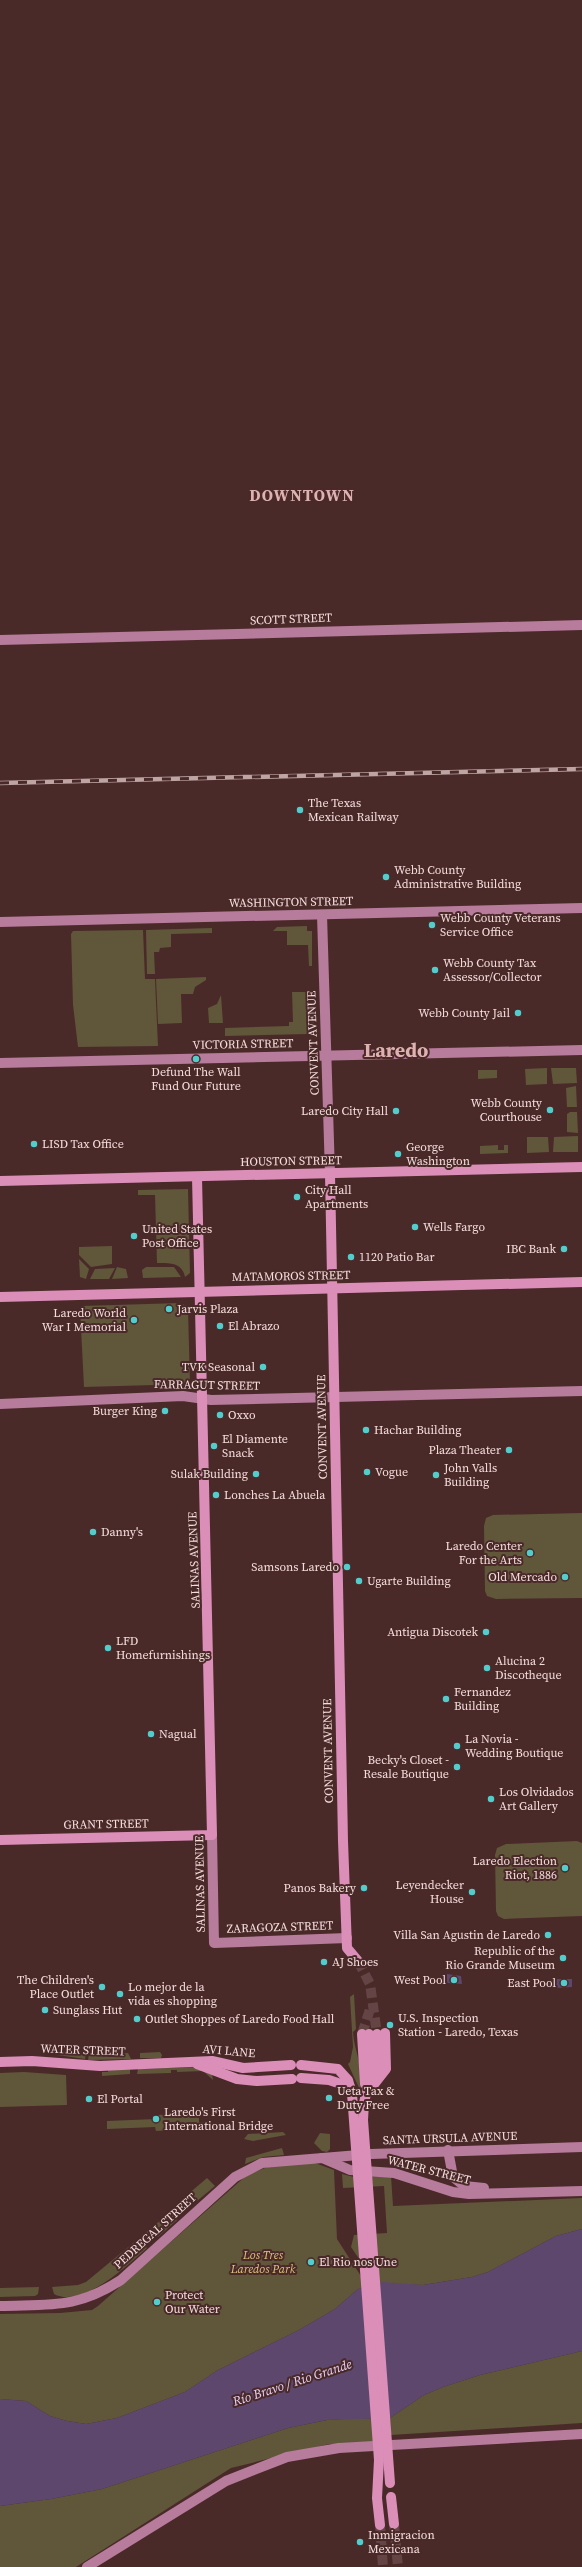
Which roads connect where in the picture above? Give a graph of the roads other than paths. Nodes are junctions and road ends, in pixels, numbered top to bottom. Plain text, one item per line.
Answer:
1 (582, 625) edge
2 (0, 640) edge
3 (582, 908) edge
4 (322, 915) junction
5 (0, 922) edge
6 (582, 1050) edge
7 (326, 1055) junction
8 (0, 1063) edge
9 (582, 1167) edge
10 (330, 1174) junction
11 (197, 1177) junction
12 (0, 1181) edge
13 (582, 1282) edge
14 (332, 1288) junction
15 (198, 1292) junction
16 (0, 1297) edge
17 (582, 1391) edge
18 (334, 1397) junction
19 (202, 1399) junction
20 (0, 1404) edge
21 (212, 1835) junction
22 (0, 1840) edge
23 (214, 1942) joint
24 (347, 1943) junction
25 (358, 1961) tunnel mouth
26 (0, 2062) edge
27 (189, 2062) junction
28 (351, 2091) junction
29 (366, 2094) junction
30 (582, 2147) edge
31 (448, 2150) junction
32 (346, 2155) junction
33 (320, 2158) junction
34 (338, 2166) junction
35 (582, 2185) edge
36 (582, 2191) edge
37 (0, 2306) edge
38 (582, 2434) edge
39 (383, 2460) junction
40 (390, 2483) dead end
41 (391, 2497) dead end
42 (394, 2524) tunnel mouth
43 (380, 2525) tunnel mouth
44 (87, 2567) edge

1 - 2 main road, SCOTT STREET
3 - 4 main road, WASHINGTON STREET
4 - 5 main road, WASHINGTON STREET
4 - 7 main road, CONVENT AVENUE
6 - 7 main road, VICTORIA STREET
7 - 8 main road, VICTORIA STREET
7 - 10 main road, CONVENT AVENUE
9 - 10 main road, HOUSTON STREET
10 - 11 main road, HOUSTON STREET
10 - 14 main road, CONVENT AVENUE
11 - 12 main road, HOUSTON STREET
11 - 15 main road, SALINAS AVENUE
13 - 14 main road, MATAMOROS STREET
14 - 15 main road, MATAMOROS STREET
14 - 18 main road, CONVENT AVENUE
15 - 16 main road, MATAMOROS STREET
15 - 19 main road, SALINAS AVENUE
17 - 18 main road, FARRAGUT STREET
18 - 19 main road, FARRAGUT STREET
18 - 24 main road, CONVENT AVENUE
19 - 20 main road, FARRAGUT STREET
19 - 21 main road, SALINAS AVENUE
21 - 22 main road, GRANT STREET
21 - 23 main road, SALINAS AVENUE
23 - 24 main road, ZARAGOZA STREET
24 - 25 main road
26 - 27 main road, WATER STREET
27 - 28 main road
27 - 28 main road, AVI LANE
28 - 39 main road
29 - 29 main road
29 - 39 main road
30 - 31 main road, SANTA URSULA AVENUE
31 - 32 main road, SANTA URSULA AVENUE
31 - 35 main road, WATER STREET
32 - 33 main road, SANTA URSULA AVENUE
32 - 34 main road
33 - 34 main road, WATER STREET
33 - 37 main road, PEDREGAL STREET
34 - 36 main road, WATER STREET
38 - 44 main road
39 - 40 main road
39 - 43 main road
41 - 42 main road

